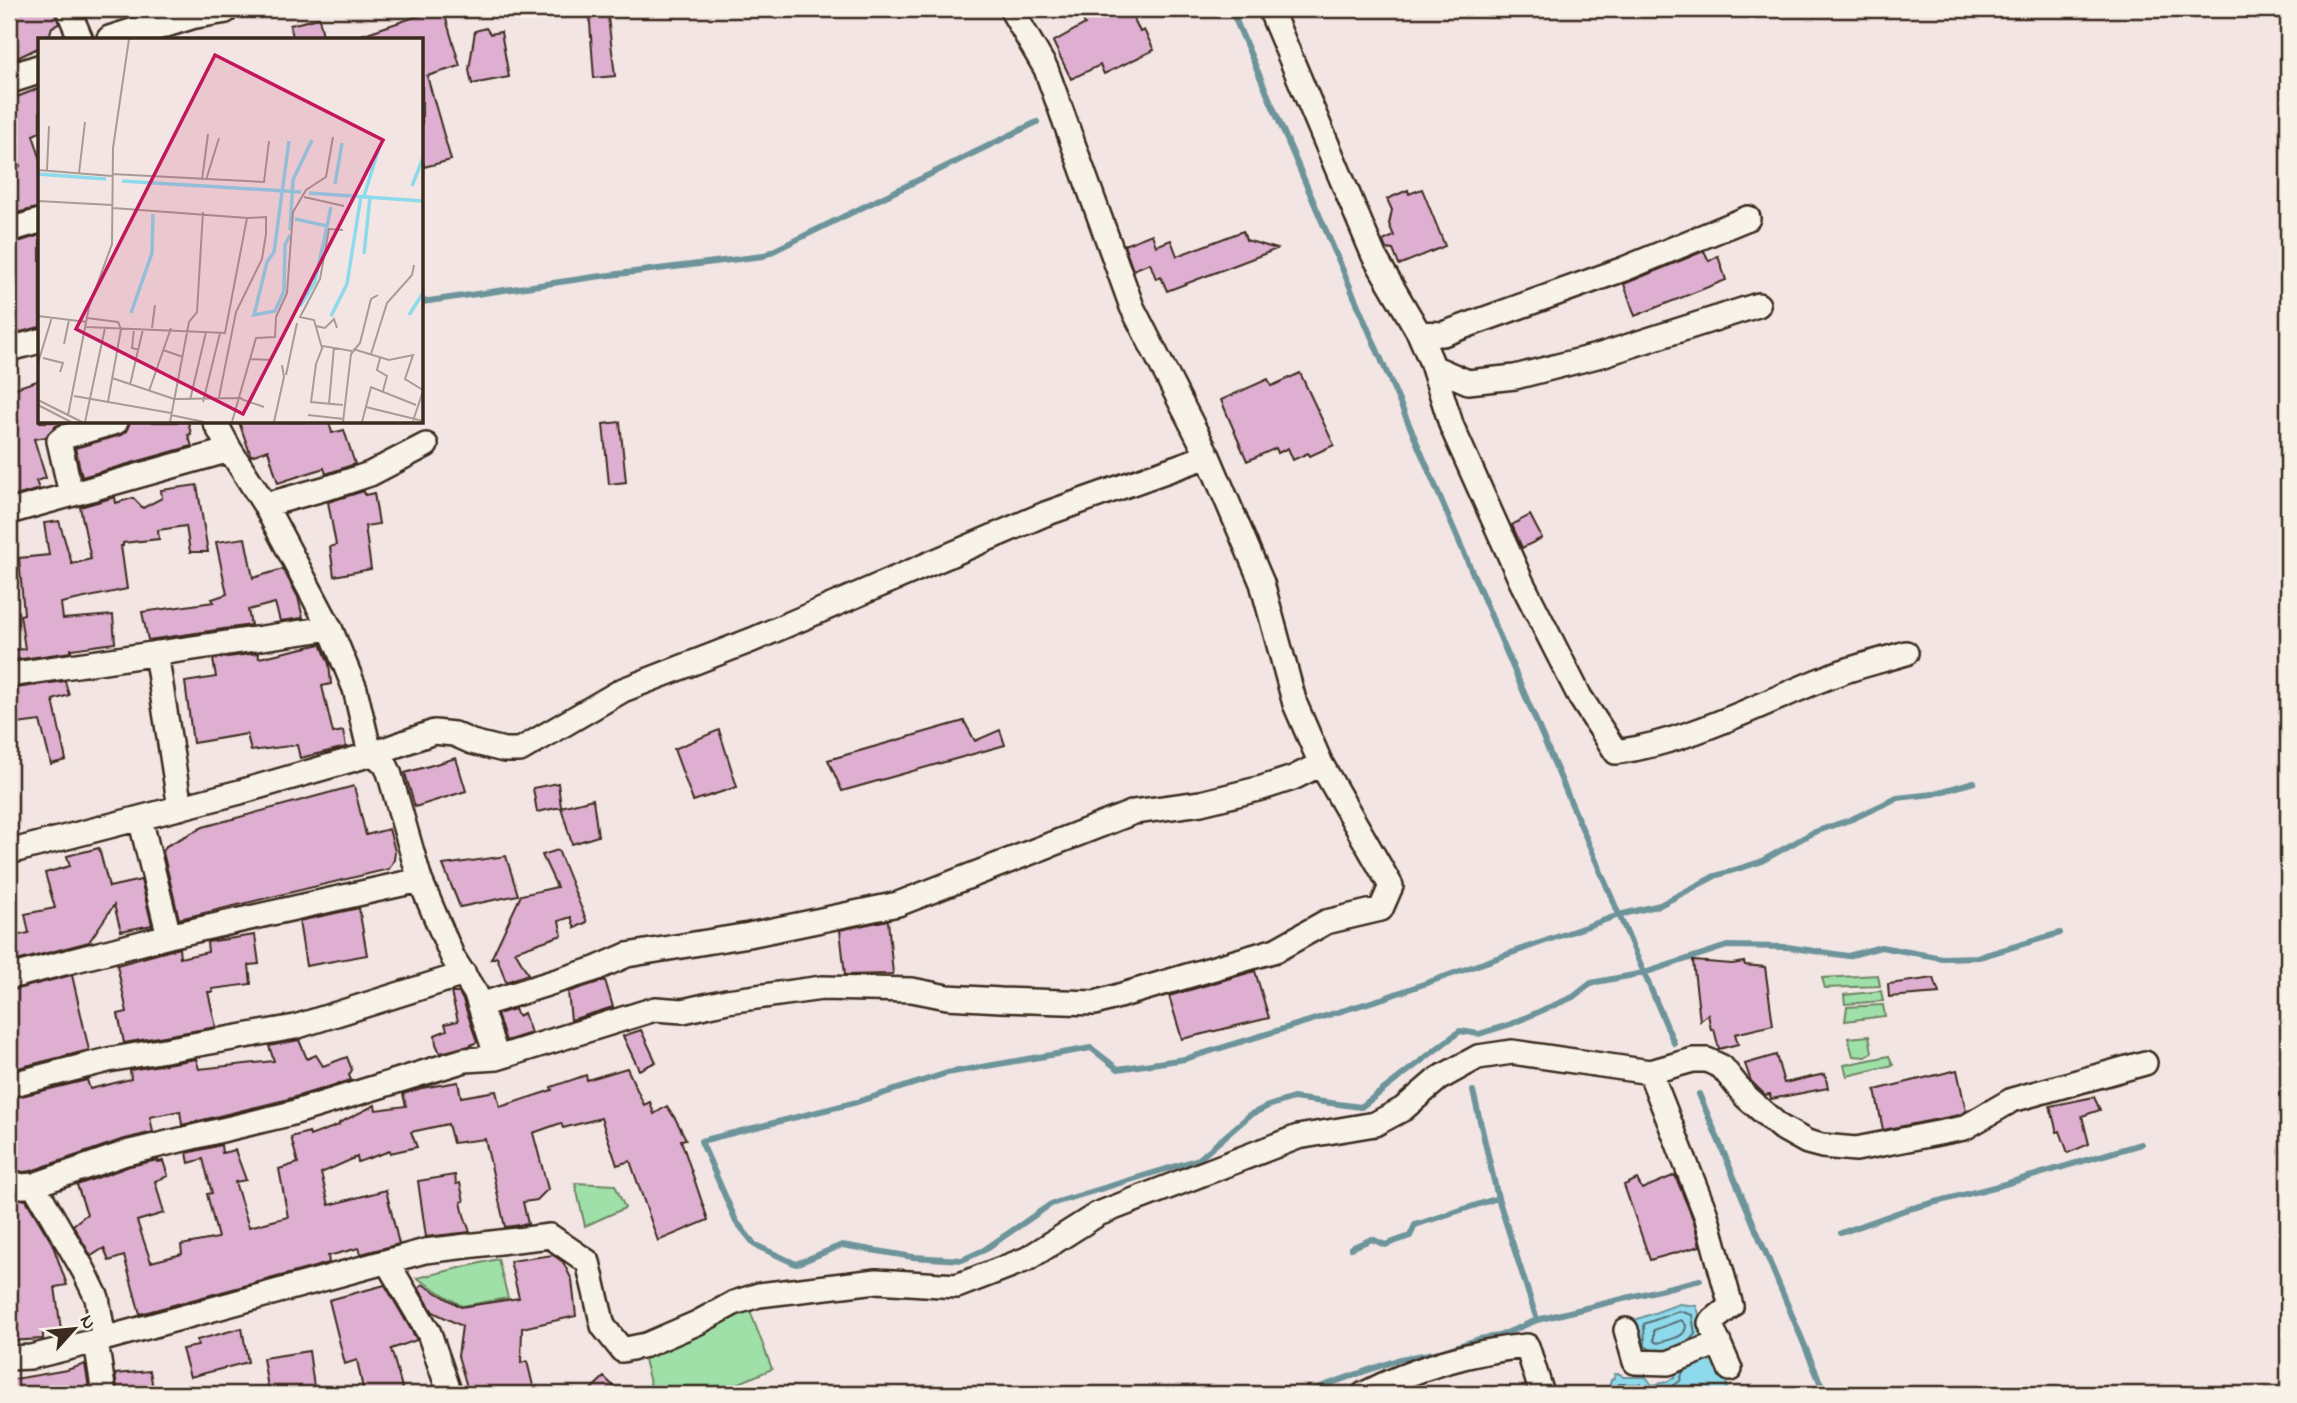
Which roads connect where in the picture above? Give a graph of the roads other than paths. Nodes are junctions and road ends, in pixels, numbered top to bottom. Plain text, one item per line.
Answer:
1 (68, 9) edge
2 (224, 9) edge
3 (1011, 9) edge
4 (1270, 9) edge
5 (79, 38) edge
6 (119, 38) edge
7 (38, 70) edge
8 (9, 79) edge
9 (1748, 218) dead end
10 (38, 222) edge
11 (9, 230) edge
12 (1758, 305) dead end
13 (1419, 334) junction
14 (38, 342) edge
15 (9, 349) edge
16 (1433, 366) junction
17 (108, 424) edge
18 (216, 424) edge
19 (426, 445) dead end
20 (230, 450) junction
21 (1208, 456) junction
22 (71, 494) junction
23 (265, 505) junction
24 (9, 512) edge
25 (330, 628) junction
26 (156, 653) junction
27 (1906, 653) dead end
28 (9, 674) edge
29 (372, 754) junction
30 (1321, 764) junction
31 (180, 808) junction
32 (140, 818) junction
33 (9, 852) edge
34 (420, 880) junction
35 (169, 936) junction
36 (464, 974) junction
37 (9, 977) edge
38 (480, 1005) junction
39 (497, 1058) junction
40 (2145, 1063) dead end
41 (1650, 1072) junction
42 (9, 1085) edge
43 (9, 1182) edge
44 (34, 1185) junction
45 (387, 1262) junction
46 (1626, 1330) dead end
47 (100, 1340) junction
48 (1719, 1343) junction
49 (9, 1358) edge
50 (1730, 1369) dead end
51 (104, 1394) edge
52 (450, 1394) edge
53 (1364, 1394) edge
54 (1542, 1394) edge

1 - 5 street
2 - 6 street
3 - 21 street
4 - 13 street
7 - 8 street
9 - 13 street
10 - 11 street
12 - 16 street
13 - 16 street
14 - 15 street
16 - 27 street
17 - 22 street
18 - 20 street
19 - 23 street
20 - 22 street
20 - 23 street
21 - 29 street
21 - 30 street
22 - 24 street
23 - 25 street
25 - 26 street
25 - 29 street
26 - 28 street
26 - 31 street
29 - 31 street
29 - 34 street
30 - 38 street
30 - 39 street
31 - 32 street
32 - 33 street
32 - 35 street
34 - 35 street
34 - 36 street
35 - 37 street
36 - 38 street
36 - 42 street
38 - 39 street
39 - 44 street
40 - 41 street
41 - 45 street
41 - 48 street
43 - 44 street
44 - 47 street
45 - 47 street
45 - 52 street
46 - 48 street
47 - 49 street
47 - 51 street
48 - 50 street
53 - 54 street

